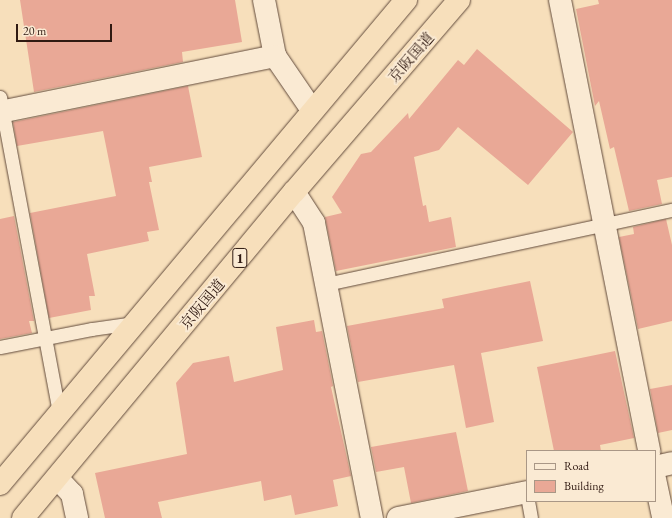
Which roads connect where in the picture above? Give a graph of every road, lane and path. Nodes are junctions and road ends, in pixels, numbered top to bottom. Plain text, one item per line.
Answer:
1 (264, 0) edge
2 (406, 0) edge
3 (459, 0) edge
4 (560, 0) edge
5 (275, 56) junction
6 (1, 107) edge
7 (312, 110) junction
8 (294, 192) junction
9 (672, 210) edge
10 (605, 225) junction
11 (326, 284) junction
12 (134, 323) junction
13 (45, 338) junction
14 (0, 347) edge
15 (59, 413) junction
16 (650, 450) edge
17 (672, 464) edge
18 (656, 467) edge
19 (58, 478) junction
20 (0, 484) edge
21 (656, 484) edge
22 (526, 496) edge
23 (528, 502) edge
24 (24, 518) edge
25 (77, 518) edge
26 (372, 518) edge
27 (398, 518) edge
28 (531, 518) edge
29 (663, 518) edge

1 - 5 street
2 - 7 highway
3 - 8 highway, 京阪国道 / 1
4 - 10 street
5 - 6 street
5 - 7 street
6 - 13 lane
7 - 12 highway
8 - 11 street
8 - 19 highway, 京阪国道 / 1
9 - 10 lane
10 - 11 lane
10 - 16 street
11 - 26 street
12 - 13 lane
12 - 15 highway
13 - 14 lane
13 - 15 lane
15 - 20 highway
17 - 18 street
19 - 24 highway, 京阪国道 / 1
19 - 25 street
21 - 29 street
22 - 27 street
23 - 28 lane

